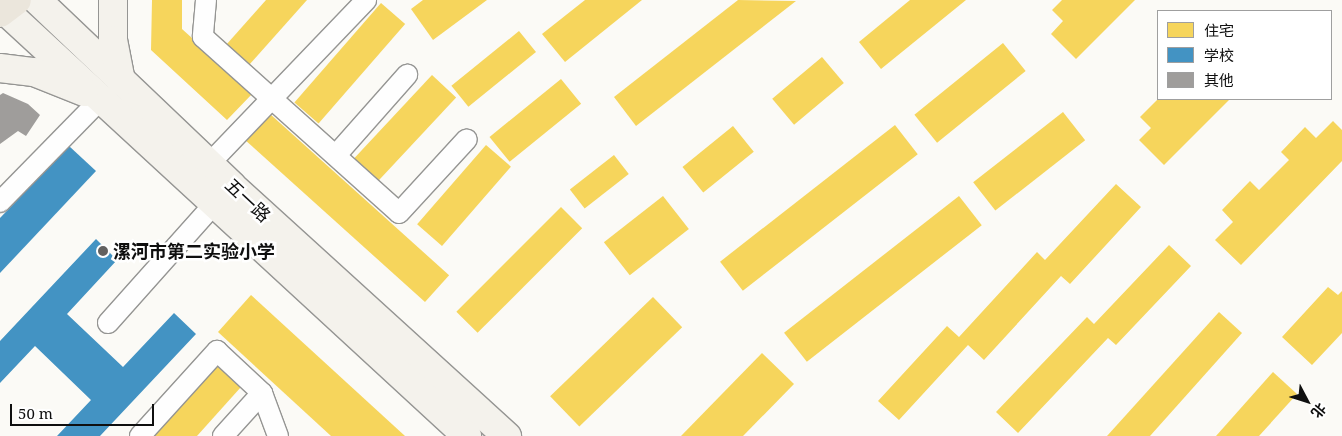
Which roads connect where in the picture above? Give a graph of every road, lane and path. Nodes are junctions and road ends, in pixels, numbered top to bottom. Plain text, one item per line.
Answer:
1 (38, 0) edge
2 (113, 0) edge
3 (206, 0) edge
4 (366, 0) edge
5 (5, 8) edge
6 (0, 68) edge
7 (406, 75) dead end
8 (121, 81) junction
9 (273, 97) junction
10 (101, 99) junction
11 (467, 139) dead end
12 (336, 154) junction
13 (209, 164) junction
14 (0, 202) edge
15 (214, 204) junction
16 (108, 323) dead end
17 (262, 393) junction
18 (140, 436) edge
19 (223, 436) edge
20 (278, 436) edge
21 (467, 436) edge
22 (507, 436) edge

1 - 8 street, 五一路
2 - 8 street
3 - 9 street
4 - 9 street
5 - 10 street, 五一路
6 - 10 street
7 - 12 street
8 - 13 street, 五一路
9 - 12 street
9 - 13 street
10 - 14 street
10 - 15 street, 五一路
11 - 12 street
13 - 22 street, 五一路
15 - 16 street
15 - 21 street, 五一路
17 - 18 street
17 - 19 street
17 - 20 street

